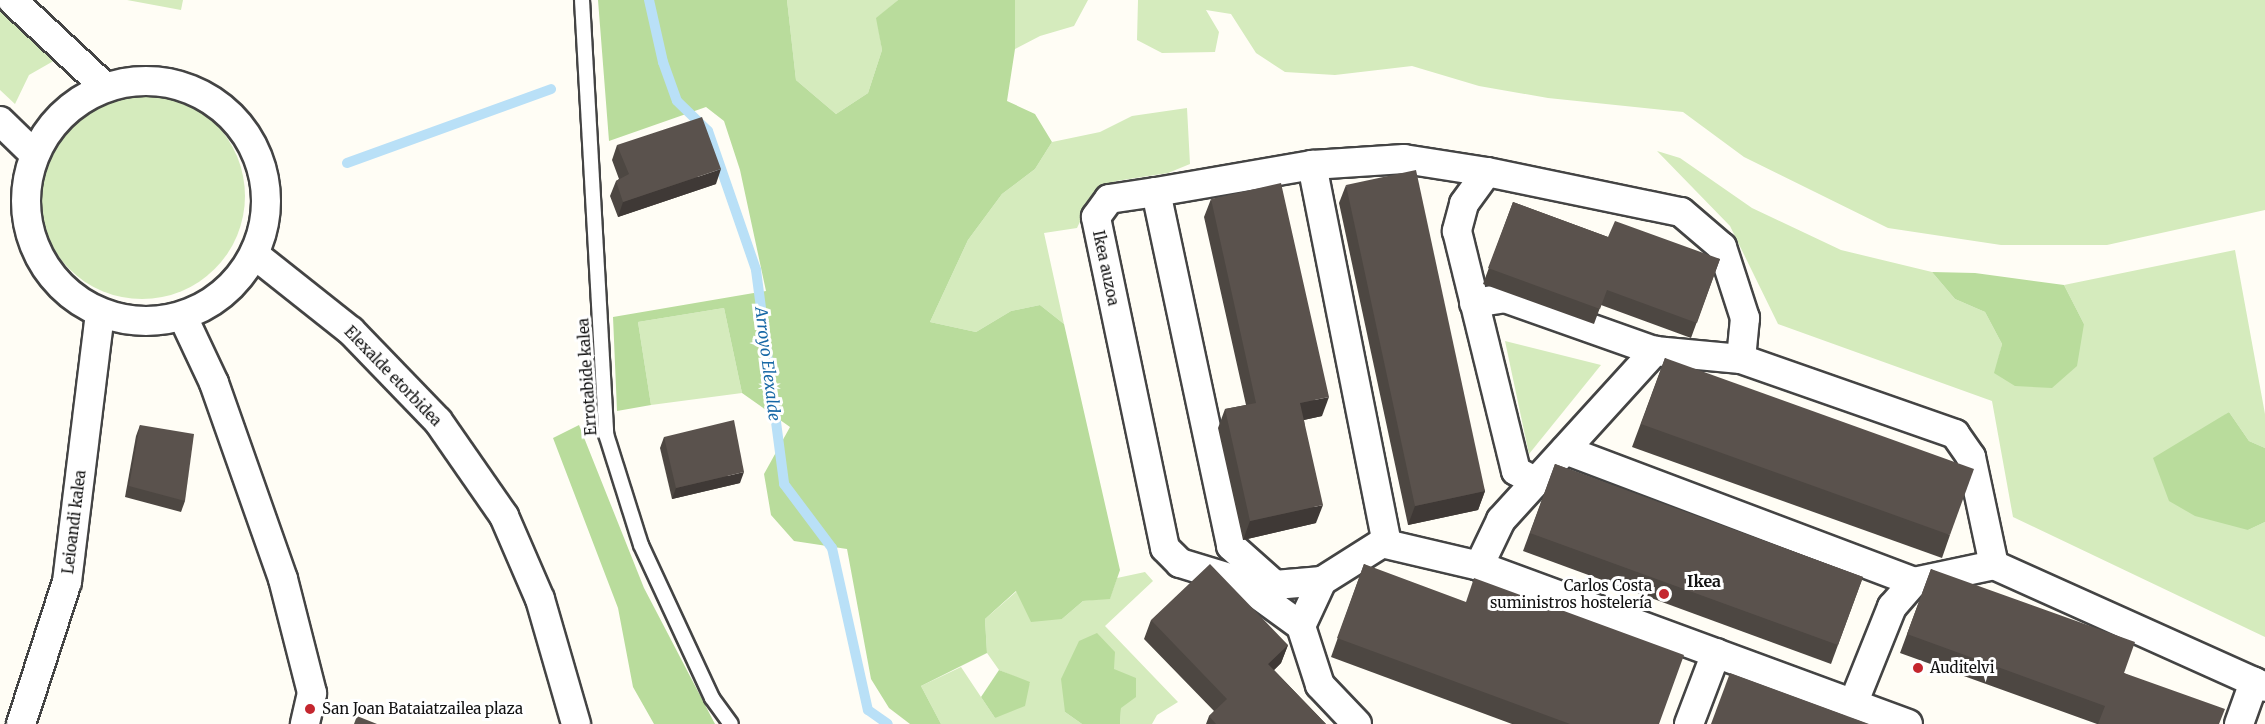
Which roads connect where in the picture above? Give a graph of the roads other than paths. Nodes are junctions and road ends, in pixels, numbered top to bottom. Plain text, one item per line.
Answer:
1 (12, 0) edge
2 (582, 0) edge
3 (105, 87) junction
4 (0, 121) edge
5 (34, 154) junction
6 (1312, 165) junction
7 (1487, 172) junction
8 (1156, 192) junction
9 (255, 255) junction
10 (1474, 303) junction
11 (100, 313) junction
12 (183, 317) junction
13 (1655, 351) junction
14 (1741, 359) junction
15 (1565, 450) junction
16 (1535, 482) junction
17 (1388, 544) junction
18 (1994, 565) junction
19 (1479, 566) junction
20 (1322, 581) junction
21 (1914, 582) junction
22 (1301, 626) junction
23 (1716, 653) junction
24 (2259, 685) edge
25 (1853, 704) junction
26 (21, 724) edge
27 (305, 724) edge
28 (576, 724) edge
29 (731, 724) edge
30 (1357, 724) edge
31 (1689, 724) edge
32 (1908, 724) edge
33 (2239, 724) edge

1 - 3 street
2 - 29 lane, Errotabide kalea
3 - 5 street
3 - 9 street
4 - 5 street
5 - 11 street
6 - 7 street, Ikea auzoa
6 - 8 street, Ikea auzoa
6 - 17 street
7 - 10 street
7 - 14 street, Ikea auzoa
8 - 20 street
8 - 22 street, Ikea auzoa
9 - 12 street
9 - 28 street, Elexalde etorbidea
10 - 13 street
10 - 16 street
11 - 12 street
11 - 26 street, Leioandi kalea
12 - 27 street
13 - 14 street
13 - 15 street
14 - 18 street
15 - 16 street
15 - 21 street
16 - 19 street
17 - 19 street
17 - 20 street
18 - 21 street
18 - 24 street
19 - 23 street
20 - 22 street
21 - 25 street
22 - 30 street
23 - 25 street
23 - 31 street
24 - 33 street
25 - 32 street

